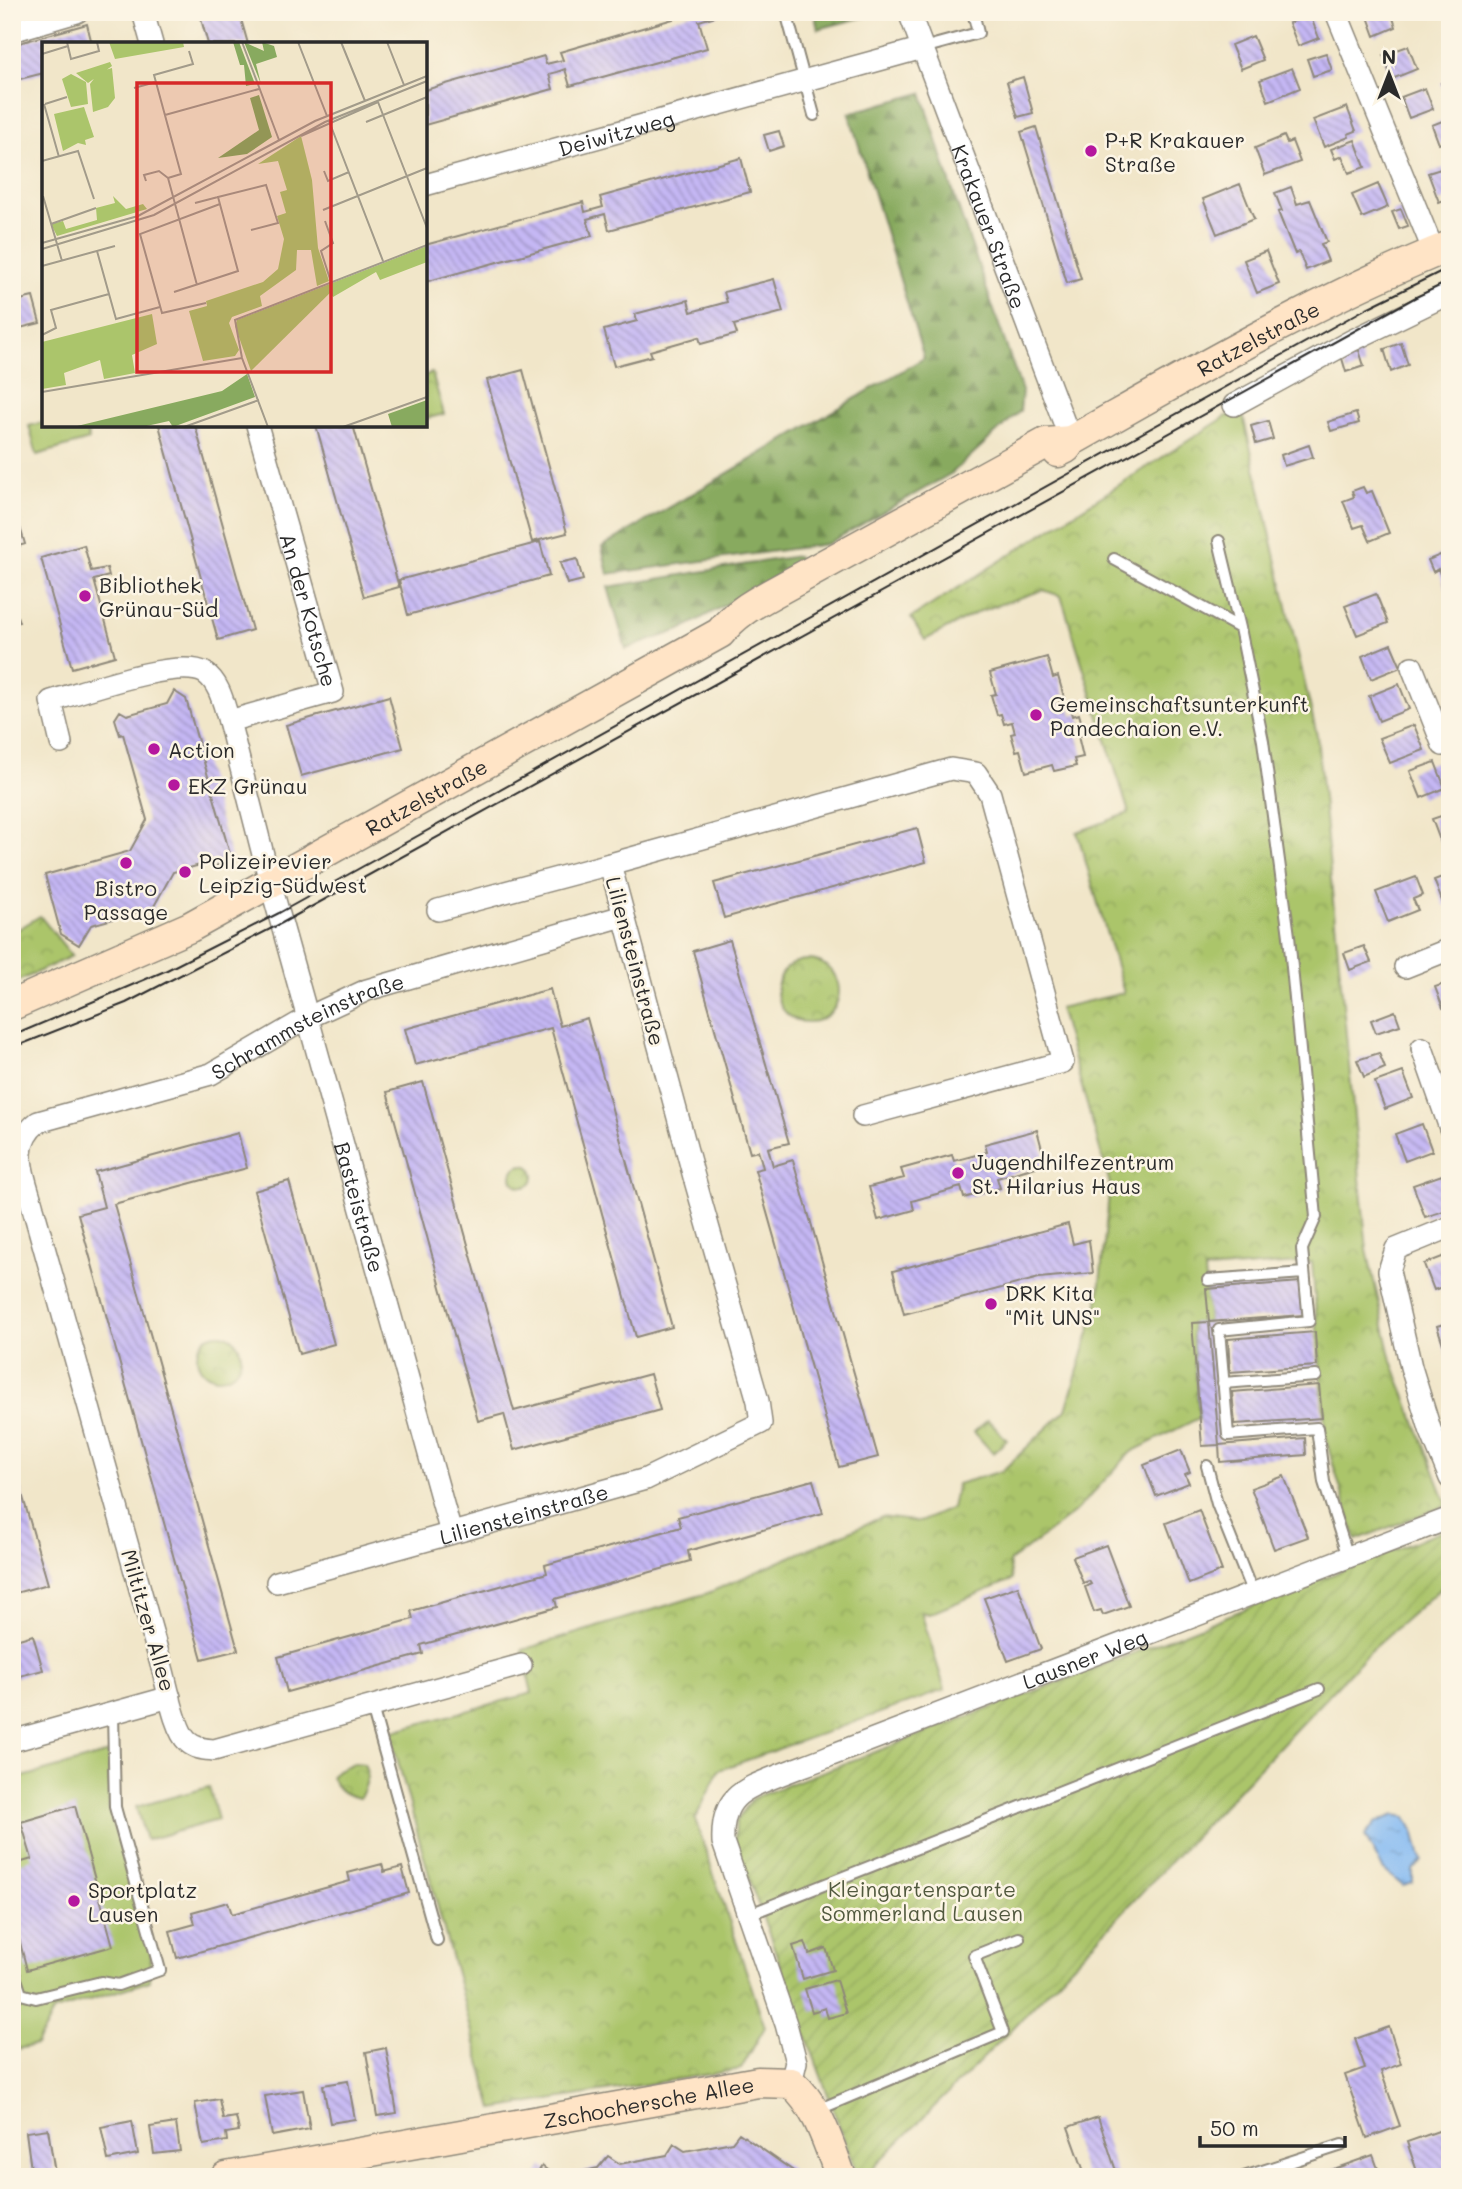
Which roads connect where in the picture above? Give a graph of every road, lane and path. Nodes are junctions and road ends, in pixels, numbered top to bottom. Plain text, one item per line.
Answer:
1 (77, 12) edge
2 (143, 12) edge
3 (786, 12) edge
4 (909, 12) edge
5 (973, 12) edge
6 (1336, 12) edge
7 (12, 31) edge
8 (151, 42) edge
9 (923, 48) junction
10 (805, 80) junction
11 (814, 115) dead end
12 (427, 184) edge
13 (1442, 249) edge
14 (1450, 293) edge
15 (1234, 405) dead end
16 (258, 427) edge
17 (1071, 441) junction
18 (1219, 541) dead end
19 (1114, 559) dead end
20 (1240, 628) junction
21 (1412, 667) dead end
22 (229, 721) junction
23 (1450, 742) edge
24 (61, 743) dead end
25 (610, 864) junction
26 (270, 882) junction
27 (438, 910) dead end
28 (623, 916) junction
29 (1450, 949) edge
30 (1405, 967) dead end
31 (12, 1005) edge
32 (309, 1017) junction
33 (1422, 1048) dead end
34 (863, 1116) dead end
35 (1450, 1128) edge
36 (21, 1162) joint
37 (1450, 1227) edge
38 (1304, 1273) junction
39 (1208, 1280) dead end
40 (1317, 1376) dead end
41 (1223, 1383) junction
42 (1207, 1466) dead end
43 (1450, 1478) edge
44 (1450, 1518) edge
45 (451, 1533) junction
46 (1348, 1557) junction
47 (276, 1582) dead end
48 (1253, 1594) junction
49 (521, 1665) dead end
50 (1319, 1689) dead end
51 (170, 1697) junction
52 (372, 1707) junction
53 (113, 1713) junction
54 (12, 1741) edge
55 (750, 1914) junction
56 (1019, 1938) dead end
57 (437, 1940) dead end
58 (12, 1966) edge
59 (791, 2083) junction
60 (815, 2111) junction
61 (1342, 2144) dead end
62 (226, 2177) edge
63 (841, 2177) edge
64 (1244, 2177) edge

1 - 7 street
2 - 8 street
3 - 10 lane
4 - 9 street, Krakauer Straße
5 - 9 lane
6 - 13 street
9 - 10 street, Deiwitzweg
9 - 17 street, Krakauer Straße
10 - 11 lane
10 - 12 street, Deiwitzweg
13 - 17 main road, Ratzelstraße
14 - 15 street
16 - 22 street, An der Kotsche
17 - 26 main road, Ratzelstraße
18 - 20 lane
19 - 20 lane
20 - 38 lane
21 - 23 street
22 - 24 street
22 - 26 street
25 - 27 street
25 - 28 street, Liliensteinstraße
25 - 34 street, Liliensteinstraße
26 - 31 main road, Ratzelstraße
26 - 32 street, Basteistraße
28 - 32 street, Schrammsteinstraße
28 - 45 street, Liliensteinstraße
29 - 30 street
32 - 36 street, Schrammsteinstraße
32 - 45 street, Basteistraße
33 - 35 street
36 - 51 street, Miltitzer Allee
37 - 43 street
38 - 39 lane
38 - 41 lane
40 - 41 lane
41 - 46 lane
42 - 48 lane
44 - 46 street, Lausner Weg
45 - 47 street, Liliensteinstraße
46 - 48 street, Lausner Weg
48 - 55 street, Lausner Weg
49 - 52 street, Miltitzer Allee
50 - 55 lane
51 - 52 street, Miltitzer Allee
51 - 53 street
52 - 57 lane
53 - 54 street
53 - 58 lane
55 - 59 street
56 - 60 lane
59 - 60 main road
59 - 62 main road, Zschochersche Allee
60 - 63 main road
61 - 64 lane

